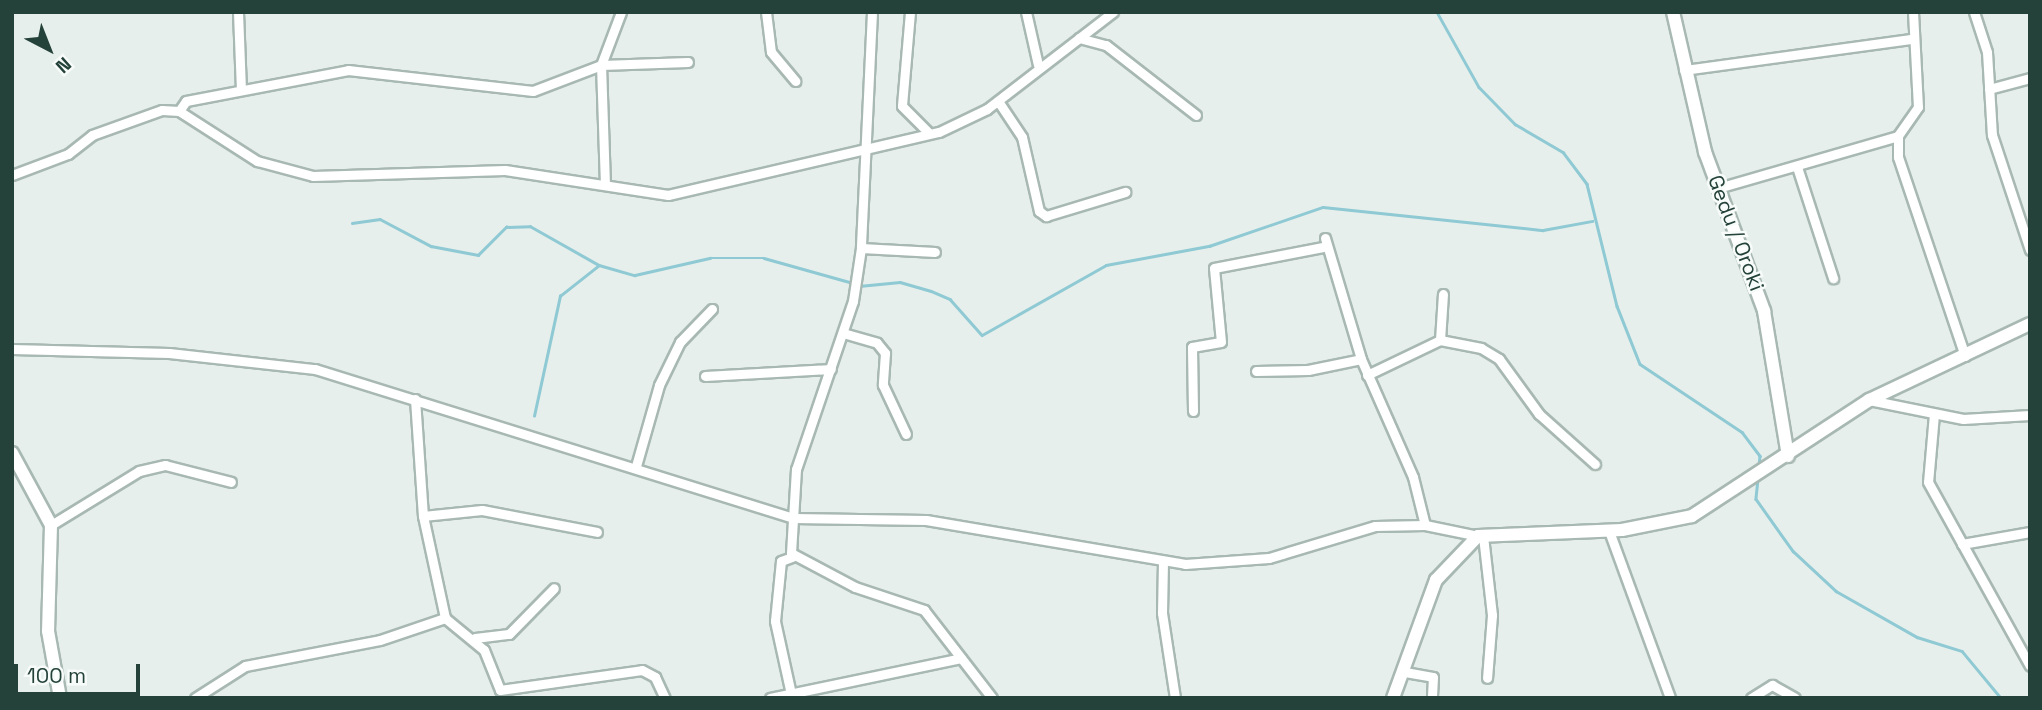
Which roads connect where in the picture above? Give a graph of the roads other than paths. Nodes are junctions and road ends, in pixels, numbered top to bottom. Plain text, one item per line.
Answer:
1 (238, 12) edge
2 (621, 12) edge
3 (766, 12) edge
4 (872, 12) edge
5 (909, 12) edge
6 (1026, 12) edge
7 (1113, 12) edge
8 (1673, 12) edge
9 (1913, 12) edge
10 (1974, 12) edge
11 (1074, 39) junction
12 (1910, 39) junction
13 (688, 62) dead end
14 (601, 65) junction
15 (1038, 65) junction
16 (1684, 71) junction
17 (2030, 78) edge
18 (795, 81) dead end
19 (1989, 89) junction
20 (241, 90) junction
21 (998, 101) junction
22 (179, 111) junction
23 (1196, 115) dead end
24 (929, 133) junction
25 (1898, 136) junction
26 (860, 150) junction
27 (1797, 167) junction
28 (12, 175) edge
29 (605, 185) junction
30 (1718, 188) junction
31 (1125, 192) dead end
32 (861, 248) junction
33 (2030, 250) edge
34 (935, 252) dead end
35 (1833, 278) dead end
36 (1443, 294) dead end
37 (712, 309) dead end
38 (2030, 324) edge
39 (843, 332) junction
40 (1440, 340) junction
41 (12, 349) edge
42 (1965, 356) junction
43 (1361, 359) junction
44 (831, 369) junction
45 (1256, 371) dead end
46 (1367, 374) junction
47 (705, 376) dead end
48 (415, 399) junction
49 (1868, 400) junction
50 (1193, 411) dead end
51 (1934, 414) junction
52 (2030, 415) edge
53 (906, 434) dead end
54 (12, 453) edge
55 (1788, 456) junction
56 (1595, 464) dead end
57 (636, 466) junction
58 (231, 482) dead end
59 (423, 516) junction
60 (793, 519) junction
61 (51, 525) junction
62 (1425, 525) junction
63 (1609, 531) junction
64 (597, 532) dead end
65 (2030, 532) edge
66 (1480, 536) junction
67 (1962, 544) junction
68 (792, 557) junction
69 (1163, 561) junction
70 (554, 589) dead end
71 (445, 618) junction
72 (475, 638) junction
73 (961, 658) junction
74 (2030, 666) edge
75 (1405, 672) junction
76 (1487, 678) dead end
77 (791, 694) junction
78 (61, 698) edge
79 (195, 698) edge
80 (665, 698) edge
81 (770, 698) edge
82 (992, 698) edge
83 (1175, 698) edge
84 (1393, 698) edge
85 (1432, 698) edge
86 (1670, 698) edge
87 (1751, 698) edge
88 (1795, 698) edge

1 - 20 street
2 - 14 street
3 - 18 street
4 - 26 street
5 - 24 street
6 - 15 street
7 - 11 street
8 - 16 main road, Gedu / Oroki
9 - 12 street
10 - 19 street
11 - 15 street
11 - 23 street
12 - 16 street
12 - 25 street
13 - 14 street
14 - 20 street
14 - 29 street
15 - 21 street
16 - 30 main road, Gedu / Oroki
17 - 19 street
19 - 33 street
20 - 22 street
21 - 24 street
21 - 31 street
22 - 28 street
22 - 29 street
24 - 26 street
25 - 27 street
25 - 42 street
26 - 29 street
26 - 32 street
27 - 30 street
27 - 35 street
30 - 55 main road, Gedu / Oroki
32 - 34 street
32 - 39 street
36 - 40 street
37 - 57 street
38 - 42 main road
39 - 44 street
39 - 53 street
40 - 46 street
40 - 56 street
41 - 48 street
42 - 49 main road
43 - 45 street
43 - 46 street
43 - 50 street
44 - 47 street
44 - 60 street
46 - 62 street
48 - 57 street
48 - 59 street
49 - 51 street
49 - 55 main road
51 - 52 street
51 - 67 street
54 - 61 main road
55 - 63 main road
57 - 60 street
58 - 61 street
59 - 64 street
59 - 71 street
60 - 68 street
60 - 69 street
61 - 78 main road
62 - 66 street
62 - 69 street
63 - 66 main road
63 - 86 street
65 - 67 street
66 - 75 main road
66 - 76 street
67 - 74 street
68 - 73 street
68 - 77 street
69 - 83 street
70 - 72 street
71 - 72 street
71 - 79 street
72 - 80 street
73 - 77 street
73 - 82 street
75 - 84 main road
75 - 85 street
77 - 81 street
87 - 88 street

